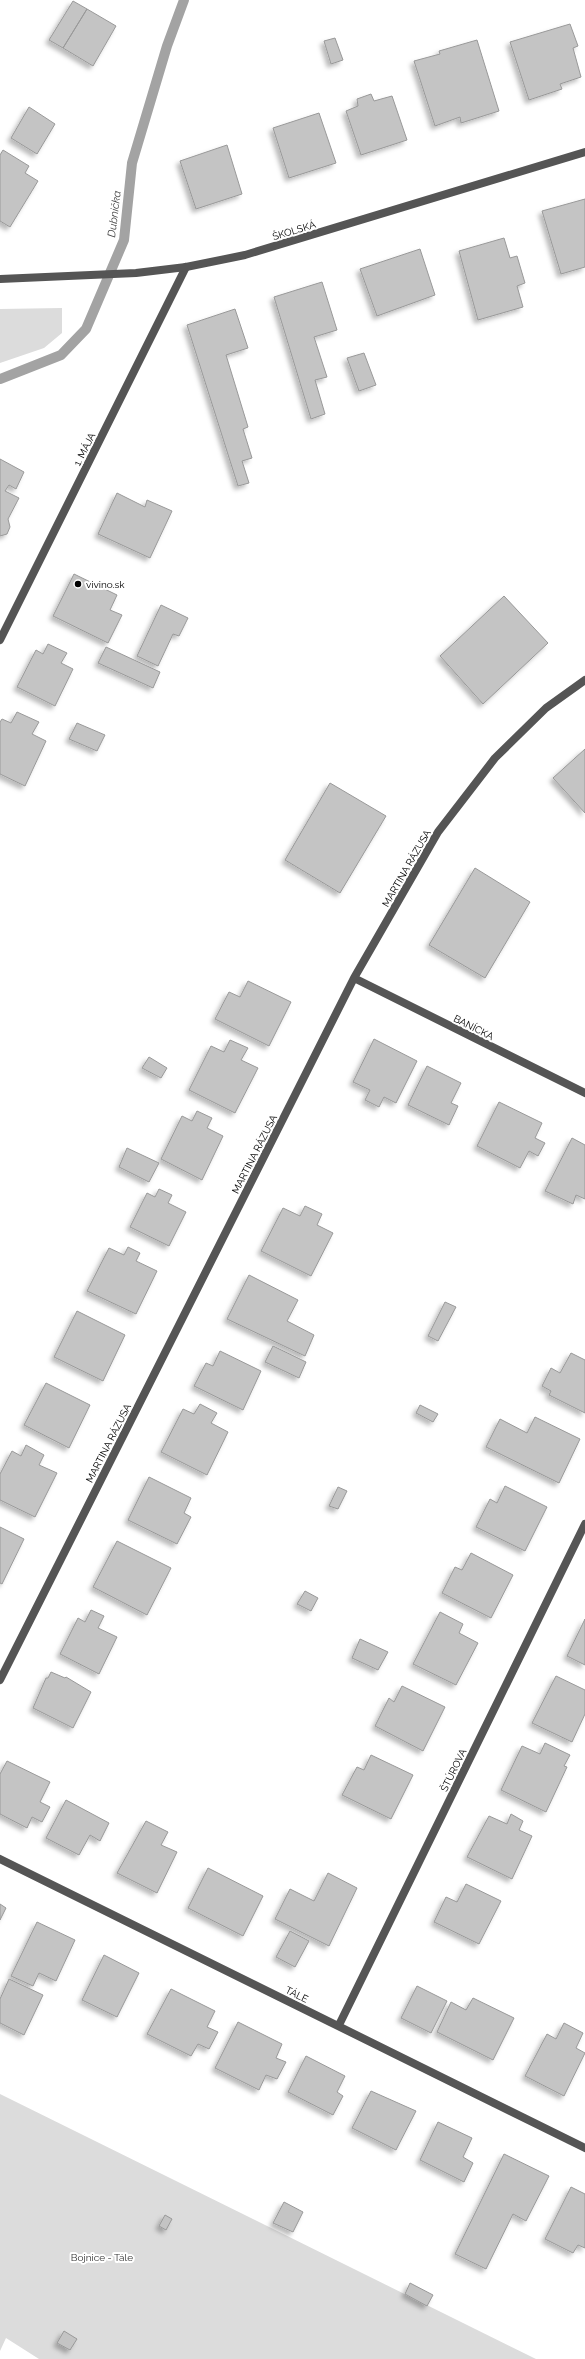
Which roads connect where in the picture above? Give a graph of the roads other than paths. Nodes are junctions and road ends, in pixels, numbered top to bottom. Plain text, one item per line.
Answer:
1 (585, 152) edge
2 (186, 267) junction
3 (0, 279) edge
4 (0, 640) edge
5 (585, 680) edge
6 (354, 978) junction
7 (585, 1094) edge
8 (585, 1524) edge
9 (0, 1680) edge
10 (0, 1859) edge
11 (339, 2025) junction
12 (585, 2148) edge

1 - 2 street, ŠKOLSKÁ
2 - 3 street, ŠKOLSKÁ
2 - 4 street, 1. MÁJA
5 - 6 street, MARTINA RÁZUSA
6 - 7 street, BANÍCKA
6 - 9 street, MARTINA RÁZUSA
8 - 11 street, ŠTÚROVA
10 - 11 street, TÁLE
11 - 12 street, TÁLE

